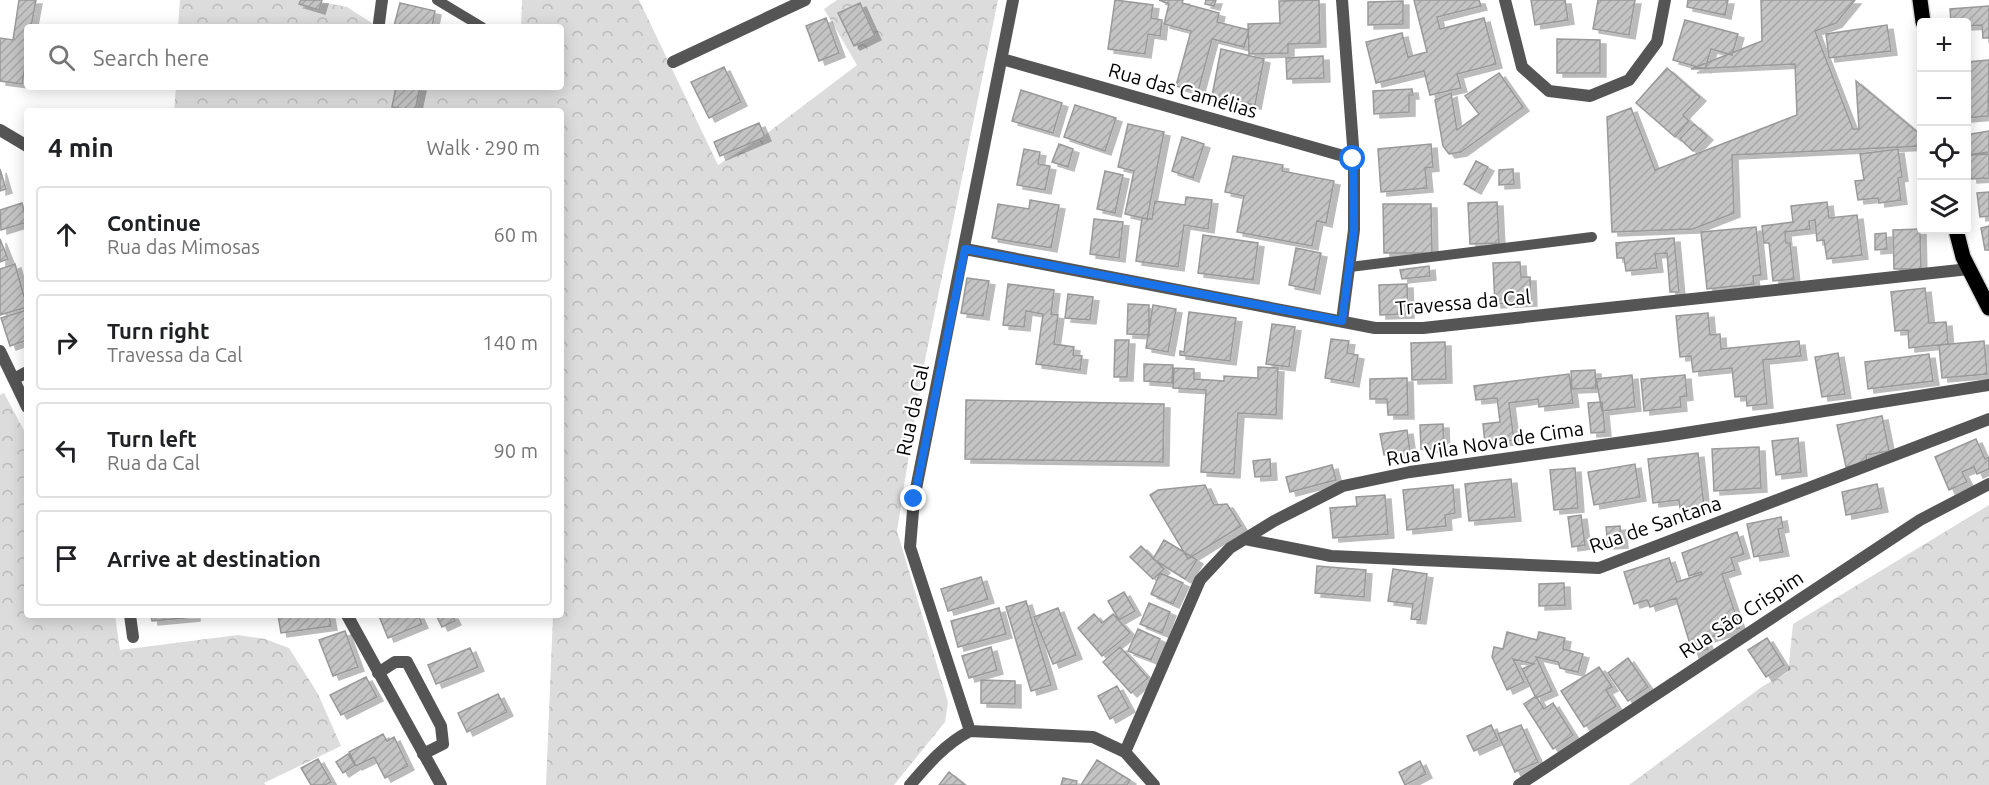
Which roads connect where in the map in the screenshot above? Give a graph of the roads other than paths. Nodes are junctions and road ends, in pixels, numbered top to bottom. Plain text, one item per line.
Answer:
1 (382, 0) edge
2 (437, 0) edge
3 (805, 0) edge
4 (1013, 0) edge
5 (1342, 0) edge
6 (1505, 0) edge
7 (1665, 0) edge
8 (1920, 0) edge
9 (1922, 18) edge
10 (379, 23) dead end
11 (477, 24) edge
12 (1002, 58) junction
13 (673, 62) dead end
14 (0, 130) edge
15 (24, 144) edge
16 (1353, 159) junction
17 (1957, 234) edge
18 (1592, 237) dead end
19 (965, 249) junction
20 (1350, 267) junction
21 (1969, 269) junction
22 (1989, 308) edge
23 (1342, 321) junction
24 (0, 351) edge
25 (24, 374) edge
26 (14, 379) junction
27 (1989, 386) edge
28 (24, 401) edge
29 (1989, 419) edge
30 (1989, 484) edge
31 (1245, 539) junction
32 (131, 618) edge
33 (349, 618) edge
34 (134, 637) dead end
35 (378, 673) junction
36 (970, 731) junction
37 (1125, 752) junction
38 (423, 754) junction
39 (441, 785) edge
40 (910, 785) edge
41 (1154, 785) edge
42 (1519, 785) edge

1 - 10 street
2 - 11 lane
3 - 13 street
4 - 12 street, Rua da Cal
5 - 16 street
6 - 7 street
8 - 9 main road
12 - 16 street, Rua das Camélias
12 - 19 street, Rua da Cal
14 - 15 street
16 - 20 street
17 - 21 main road
18 - 20 lane
19 - 23 street, Travessa da Cal
19 - 36 street, Rua da Cal
20 - 23 street
21 - 22 main road
21 - 23 street, Travessa da Cal
24 - 26 street
25 - 26 street
26 - 28 street
27 - 31 street, Rua Vila Nova de Cima
29 - 31 street, Rua de Santana
30 - 42 street, Rua São Crispim
31 - 37 street, Rua Vila Nova de Cima
32 - 34 street
33 - 35 street
35 - 38 street
35 - 38 street
36 - 37 street
36 - 40 street
37 - 41 street
38 - 39 street

